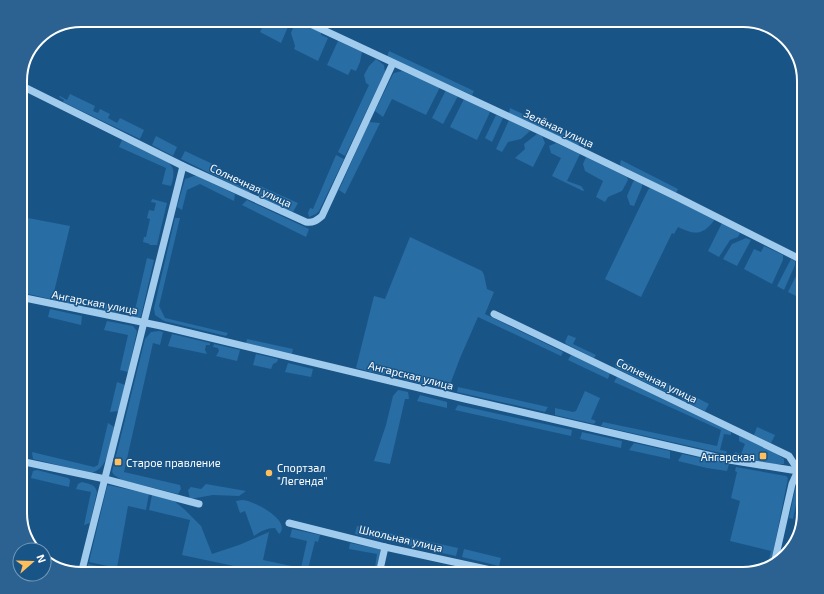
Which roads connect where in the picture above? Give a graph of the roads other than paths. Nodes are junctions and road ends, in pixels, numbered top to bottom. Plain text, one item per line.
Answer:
1 (317, 27) edge
2 (393, 63) junction
3 (27, 88) edge
4 (183, 166) junction
5 (797, 258) edge
6 (27, 298) edge
7 (494, 314) dead end
8 (144, 322) junction
9 (27, 462) edge
10 (797, 466) edge
11 (797, 470) edge
12 (797, 477) edge
13 (105, 479) junction
14 (200, 504) dead end
15 (289, 523) dead end
16 (385, 547) junction
17 (776, 556) edge
18 (83, 567) edge
19 (381, 567) edge
20 (477, 567) edge

1 - 2 street, Зелёная улица
2 - 4 street, Солнечная улица
2 - 5 street, Зелёная улица
3 - 4 street, Солнечная улица
4 - 8 street
6 - 8 street, Ангарская улица
7 - 10 street, Солнечная улица
8 - 11 street, Ангарская улица
8 - 13 street
9 - 13 street
12 - 17 street
13 - 14 street
13 - 18 street
15 - 16 street, Школьная улица
16 - 19 street
16 - 20 street, Школьная улица

